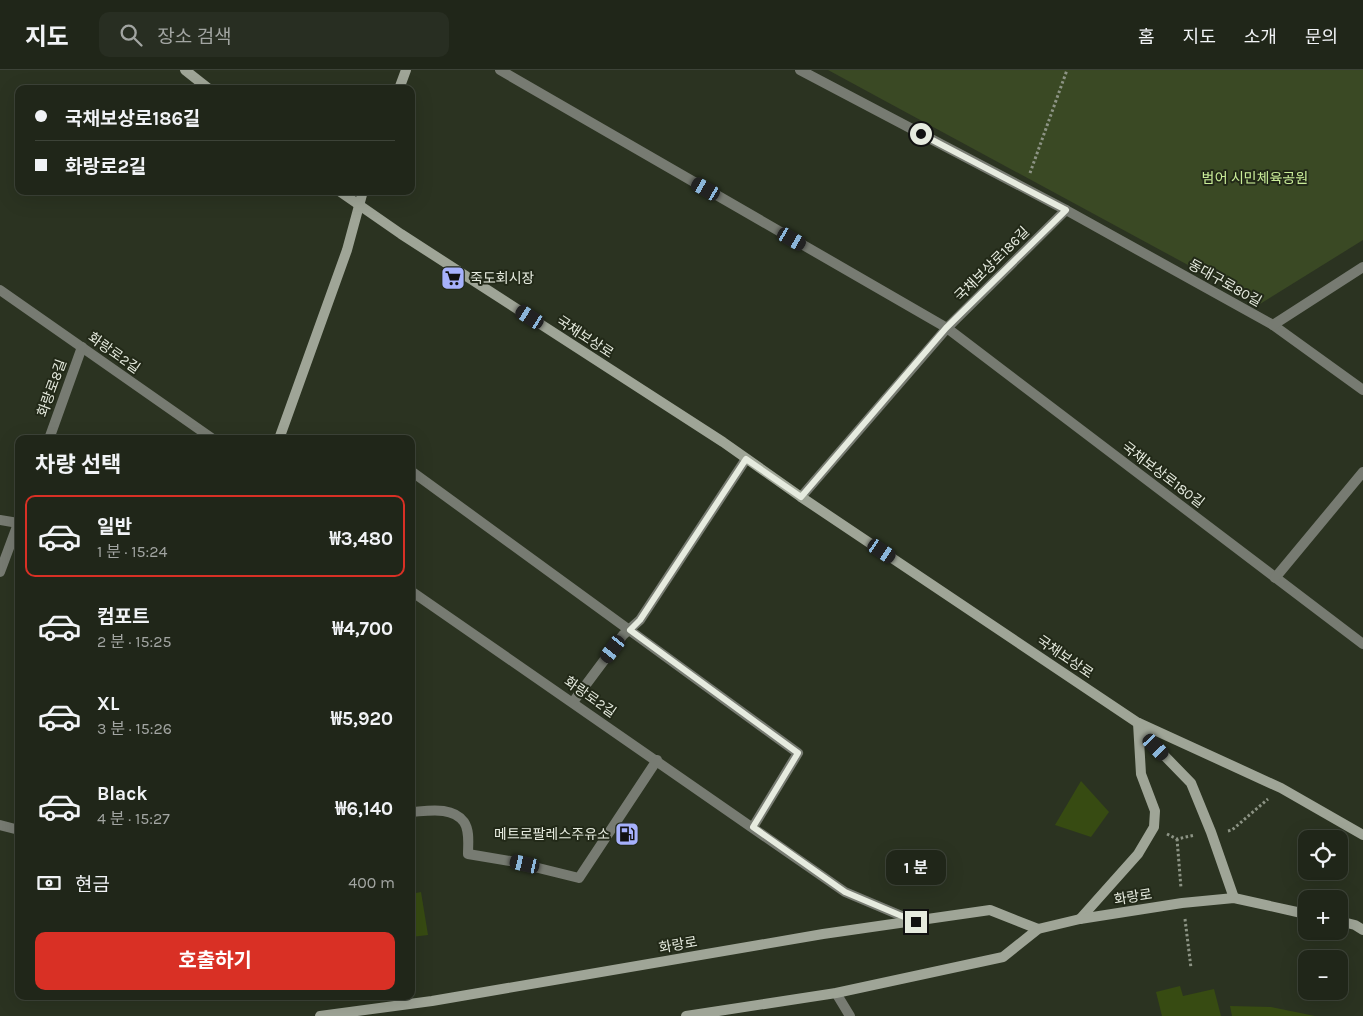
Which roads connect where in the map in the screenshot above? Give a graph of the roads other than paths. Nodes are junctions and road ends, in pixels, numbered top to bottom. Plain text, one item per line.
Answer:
1 (185, 70) edge
2 (406, 70) edge
3 (500, 70) edge
4 (800, 70) edge
5 (204, 85) edge
6 (400, 85) edge
7 (345, 195) edge
8 (362, 195) edge
9 (359, 205) junction
10 (1066, 210) junction
11 (1363, 267) edge
12 (0, 290) edge
13 (1273, 325) junction
14 (946, 328) junction
15 (82, 347) junction
16 (1363, 390) edge
17 (50, 435) edge
18 (207, 435) edge
19 (280, 435) edge
20 (746, 459) junction
21 (1363, 472) edge
22 (415, 474) edge
23 (801, 497) junction
24 (0, 520) edge
25 (15, 522) edge
26 (15, 530) edge
27 (0, 572) edge
28 (1275, 578) junction
29 (415, 594) edge
30 (630, 630) junction
31 (1363, 644) edge
32 (574, 702) junction
33 (1138, 723) junction
34 (657, 760) junction
35 (415, 812) edge
36 (0, 825) edge
37 (753, 827) junction
38 (15, 829) edge
39 (1363, 835) edge
40 (1234, 898) junction
41 (1298, 912) edge
42 (1080, 919) junction
43 (916, 922) junction
44 (1348, 923) edge
45 (1038, 929) junction
46 (1363, 930) edge
47 (836, 993) junction
48 (320, 1016) edge
49 (686, 1016) edge
50 (850, 1016) edge

1 - 5 main road
2 - 6 main road
3 - 14 street, 국채보상로180길
4 - 10 street
7 - 9 main road, 국채보상로
8 - 9 main road
9 - 19 main road
9 - 20 main road, 국채보상로
10 - 13 street, 동대구로80길
10 - 14 street, 국채보상로186길
11 - 13 street
12 - 15 street, 화랑로2길
13 - 16 street, 동대구로80길
14 - 23 street, 국채보상로186길
14 - 28 street, 국채보상로180길
15 - 17 street, 화랑로8길
15 - 18 street, 화랑로2길
20 - 23 main road, 국채보상로
20 - 30 street
21 - 28 street
22 - 30 street
23 - 33 main road, 국채보상로
24 - 25 street
26 - 27 street
28 - 31 street, 국채보상로180길
29 - 32 street, 화랑로2길
30 - 32 street
30 - 37 street
32 - 34 street, 화랑로2길
33 - 39 main road
33 - 40 main road, 국채보상로
33 - 42 main road
34 - 35 street
34 - 37 street, 화랑로2길
36 - 38 street
37 - 43 street, 화랑로2길
40 - 41 main road
40 - 42 main road, 화랑로
42 - 45 main road, 화랑로
43 - 45 main road, 화랑로
43 - 48 main road, 화랑로
44 - 46 main road
45 - 47 main road, 화랑로
47 - 49 main road, 화랑로
47 - 50 street

